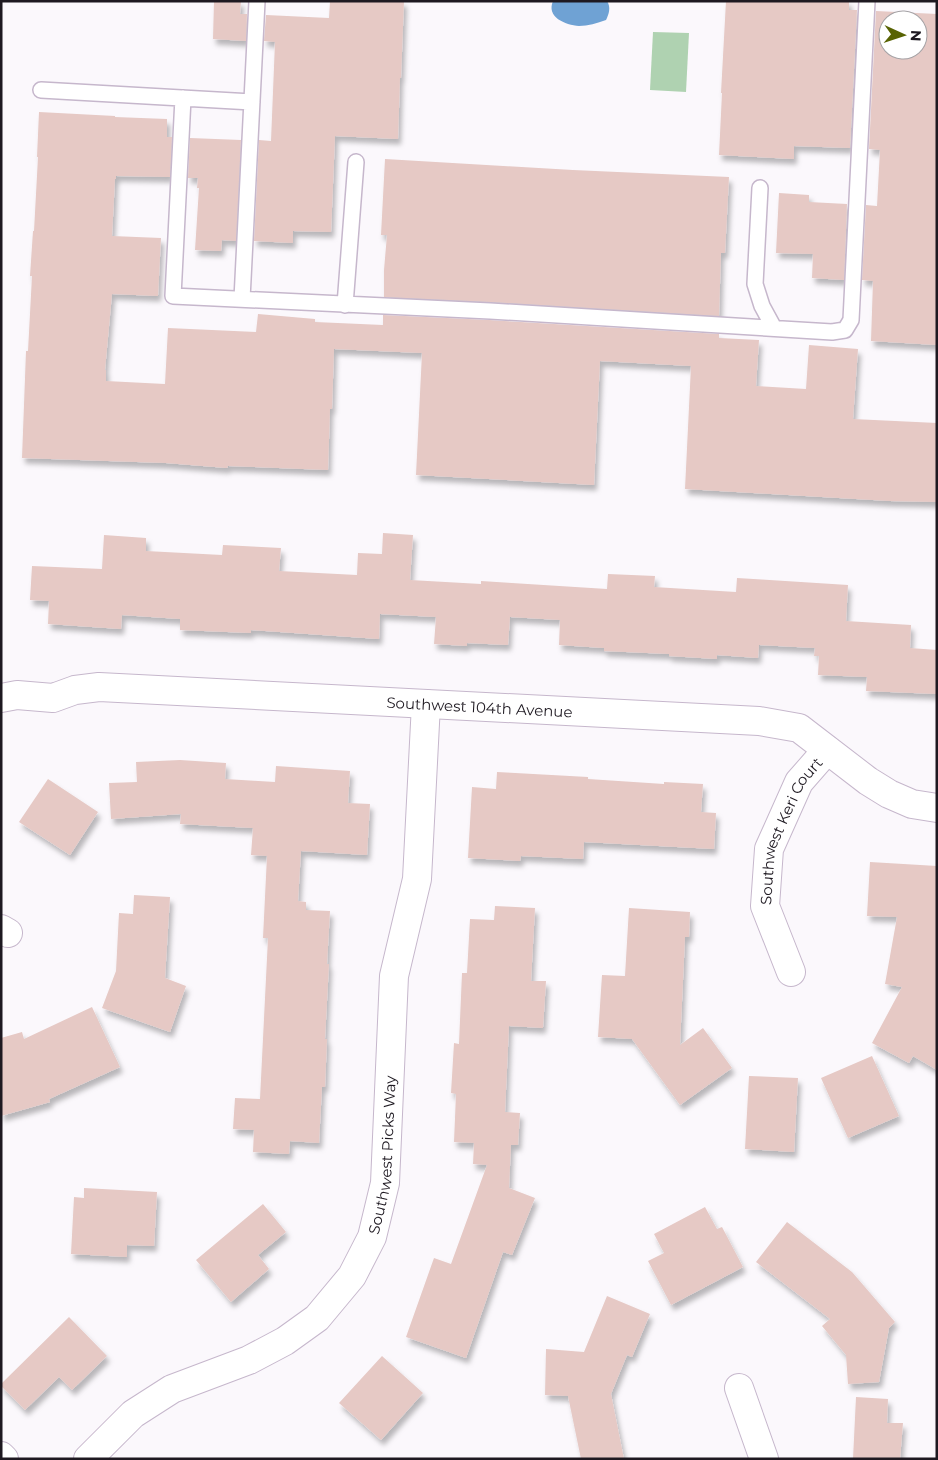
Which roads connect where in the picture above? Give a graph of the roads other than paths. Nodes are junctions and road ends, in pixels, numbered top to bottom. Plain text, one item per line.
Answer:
1 (257, 1) edge
2 (867, 1) edge
3 (41, 90) dead end
4 (183, 98) junction
5 (252, 102) junction
6 (356, 162) dead end
7 (760, 188) dead end
8 (242, 299) junction
9 (346, 305) junction
10 (774, 328) junction
11 (1, 698) edge
12 (426, 704) junction
13 (828, 750) junction
14 (937, 808) edge
15 (791, 972) dead end
16 (739, 1388) dead end
17 (88, 1459) edge
18 (764, 1459) edge

1 - 5 lane
2 - 10 lane
3 - 4 lane
4 - 5 lane
4 - 8 lane
5 - 8 lane
6 - 9 lane
7 - 10 lane
8 - 9 lane
9 - 10 lane
11 - 12 street, Southwest 104th Avenue
12 - 13 street, Southwest 104th Avenue
12 - 17 street, Southwest Picks Way
13 - 14 street, Southwest 104th Avenue
13 - 15 street, Southwest Keri Court
16 - 18 street

